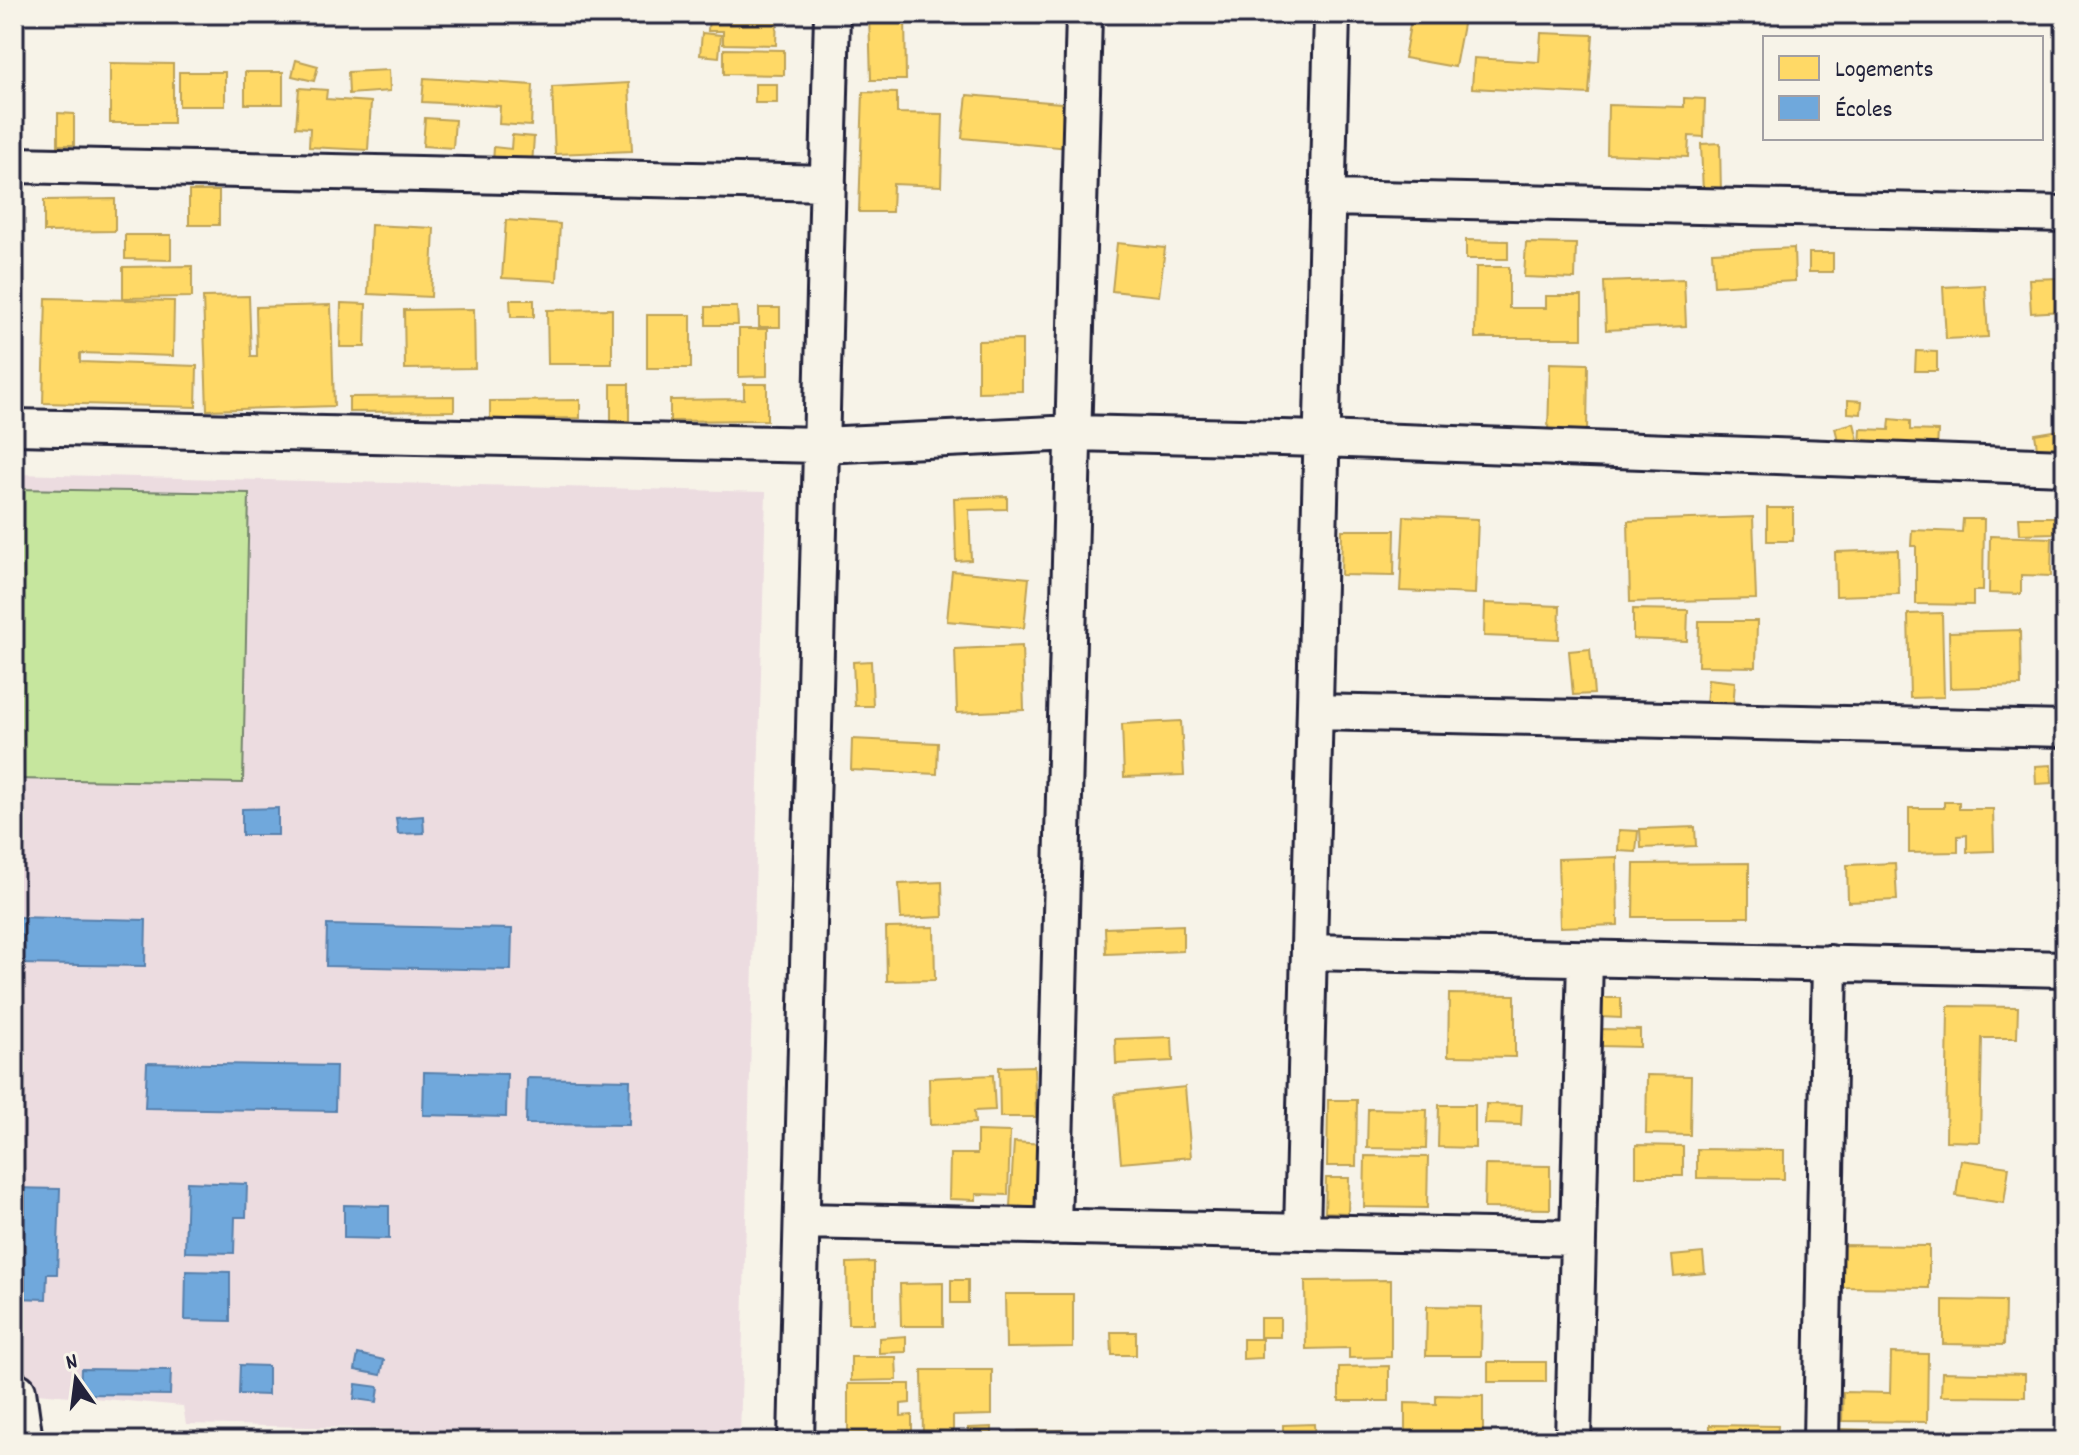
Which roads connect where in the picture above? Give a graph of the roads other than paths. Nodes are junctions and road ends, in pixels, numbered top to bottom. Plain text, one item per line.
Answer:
1 (832, 14) edge
2 (1084, 14) edge
3 (1332, 14) edge
4 (14, 165) edge
5 (828, 183) junction
6 (1328, 198) junction
7 (2065, 214) edge
8 (14, 427) edge
9 (1074, 433) junction
10 (1322, 439) junction
11 (822, 443) junction
12 (2065, 467) edge
13 (1315, 712) junction
14 (2065, 729) edge
15 (1309, 952) junction
16 (1585, 958) junction
17 (1830, 963) junction
18 (2065, 969) edge
19 (802, 1221) junction
20 (1053, 1227) junction
21 (1302, 1232) junction
22 (1578, 1238) junction
23 (18, 1391) dead end
24 (25, 1441) edge
25 (796, 1441) edge
26 (1573, 1441) edge
27 (1821, 1441) edge

1 - 5 street
2 - 9 street
3 - 6 street
4 - 5 street
5 - 11 street
6 - 7 street
6 - 10 street
8 - 11 street
9 - 10 street
9 - 11 street
9 - 20 street
10 - 12 street
10 - 13 street
11 - 19 street
13 - 14 street
13 - 15 street
15 - 16 street
15 - 21 street
16 - 17 street
16 - 22 street
17 - 18 street
17 - 27 street
19 - 20 street
19 - 25 street
20 - 21 street
21 - 22 street
22 - 26 street
23 - 24 street

